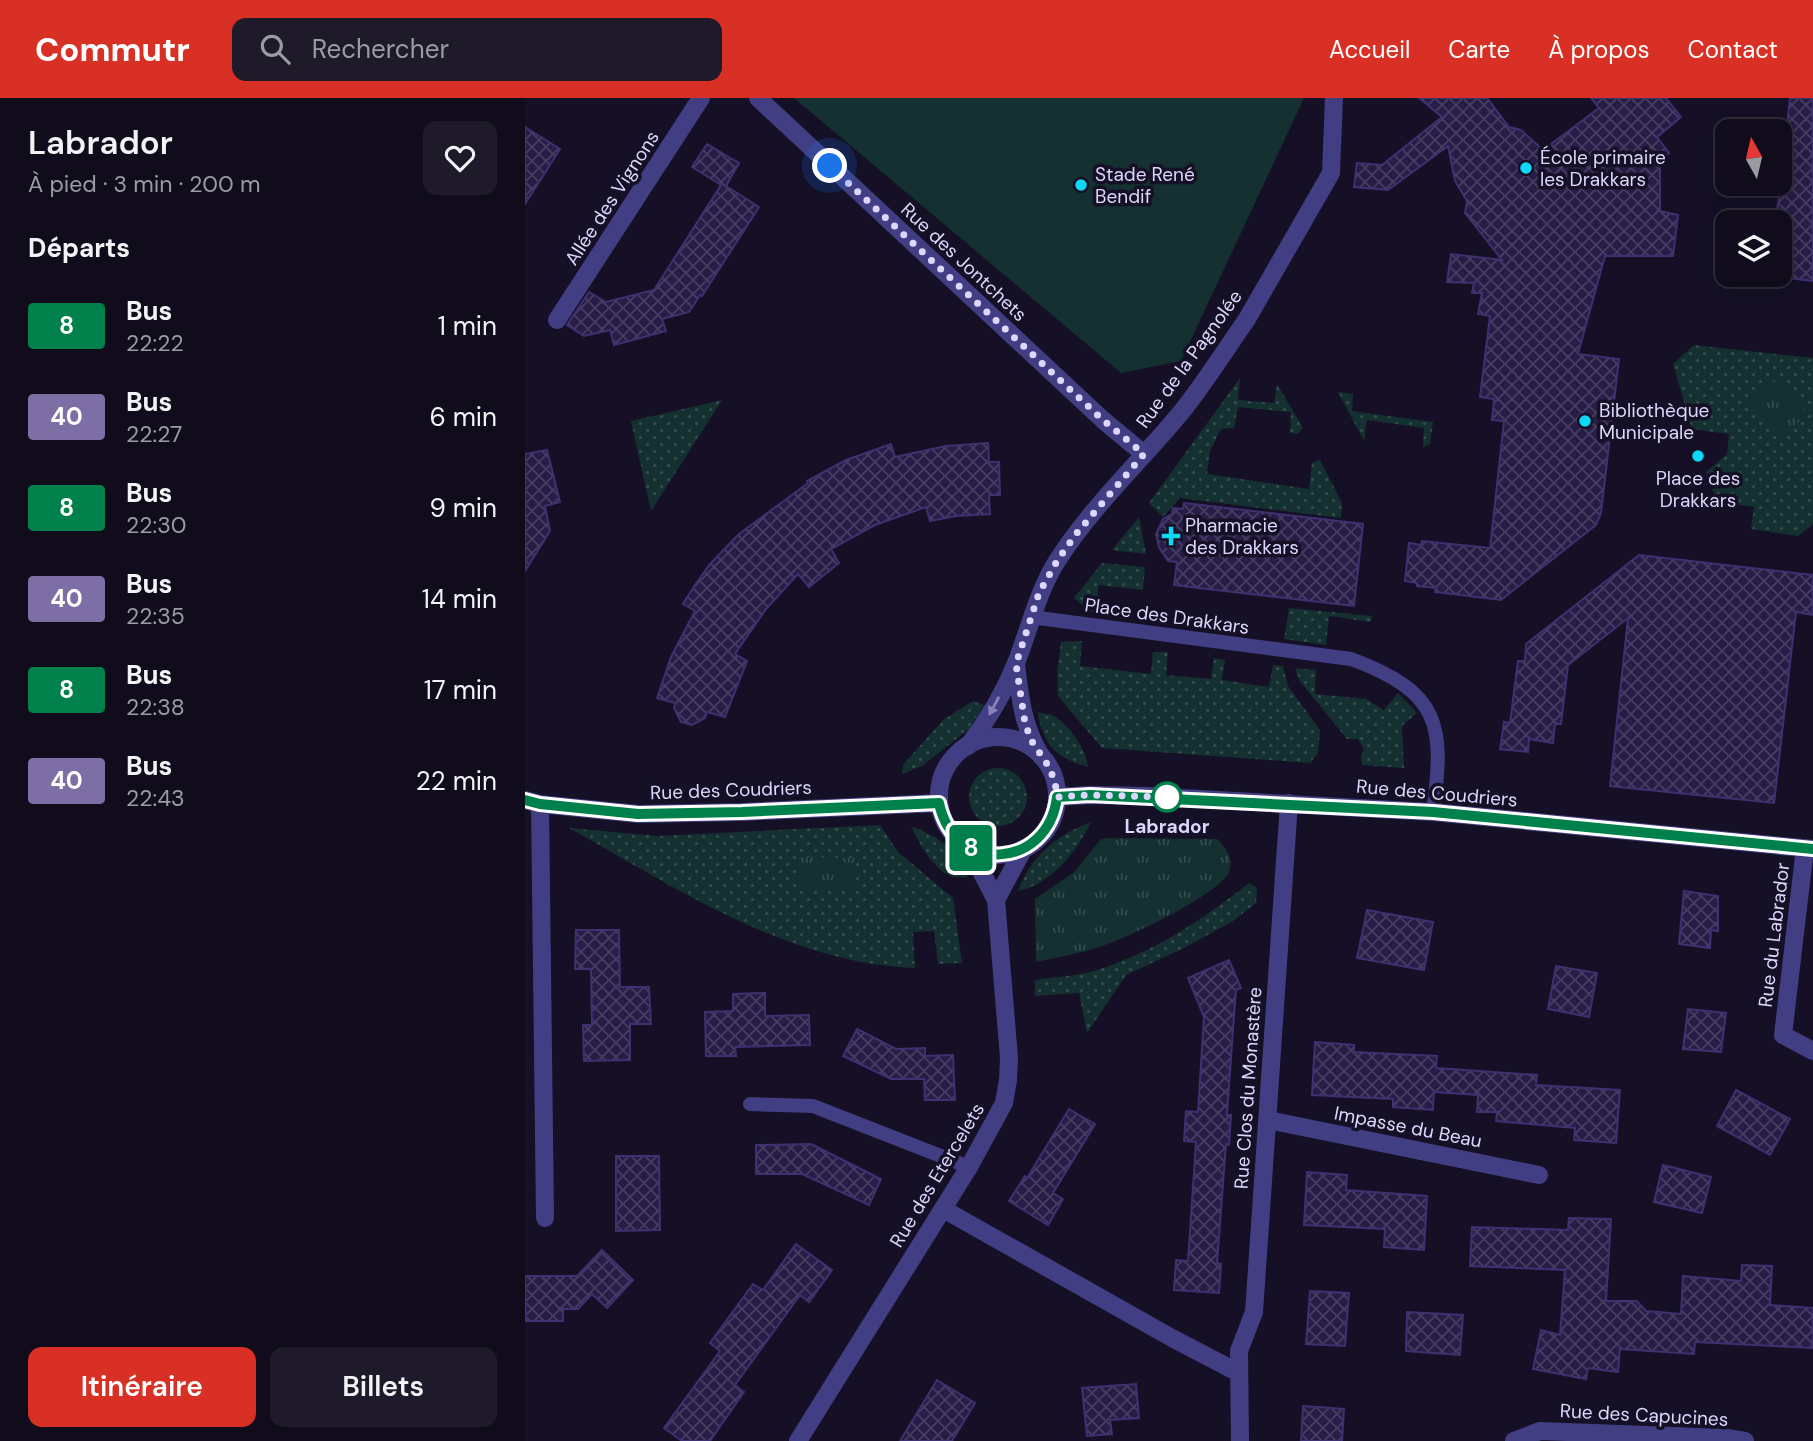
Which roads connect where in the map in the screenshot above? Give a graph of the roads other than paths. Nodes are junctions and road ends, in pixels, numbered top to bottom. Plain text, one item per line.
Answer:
1 (701, 98) edge
2 (758, 98) edge
3 (1334, 98) edge
4 (557, 320) dead end
5 (1144, 454) junction
6 (1031, 617) junction
7 (1016, 664) junction
8 (968, 746) junction
9 (1041, 756) junction
10 (1057, 797) junction
11 (532, 802) edge
12 (939, 803) junction
13 (1289, 803) junction
14 (1433, 812) junction
15 (968, 846) junction
16 (1809, 848) edge
17 (1024, 849) junction
18 (996, 900) junction
19 (1813, 1051) edge
20 (750, 1104) dead end
21 (1268, 1120) junction
22 (969, 1167) junction
23 (1539, 1175) dead end
24 (943, 1209) junction
25 (545, 1218) dead end
26 (1239, 1373) junction
27 (798, 1441) edge
28 (1240, 1441) edge
29 (1514, 1441) edge
30 (1745, 1441) edge

1 - 4 street, Allée des Vignons
2 - 5 street, Rue des Jontchets
3 - 5 street, Rue de la Pagnolée
5 - 6 street, Rue de la Pagnolée
6 - 7 street, Rue de la Pagnolée
6 - 14 lane, Place des Drakkars
7 -> 8 street, Rue de la Pagnolée
7 - 9 street
8 - 9 street
8 - 12 street
9 - 10 street
10 - 13 street, Rue des Coudriers
10 - 17 street
11 - 12 street, Rue des Coudriers
11 - 25 street
12 - 15 street
13 - 14 street, Rue des Coudriers
13 - 21 street, Rue Clos du Monastère
14 - 16 street, Rue des Coudriers
15 - 17 street
15 - 18 street, Rue des Etercelets
16 - 19 street, Rue du Labrador
17 - 18 street
18 - 22 street, Rue des Etercelets
20 - 22 lane
21 - 23 street, Impasse du Beau
21 - 26 street, Rue Clos du Monastère
22 - 24 street, Rue des Etercelets
24 - 26 street
24 - 27 street, Rue des Etercelets
26 - 28 street, Rue Clos du Monastère
29 - 30 street, Rue des Capucines

